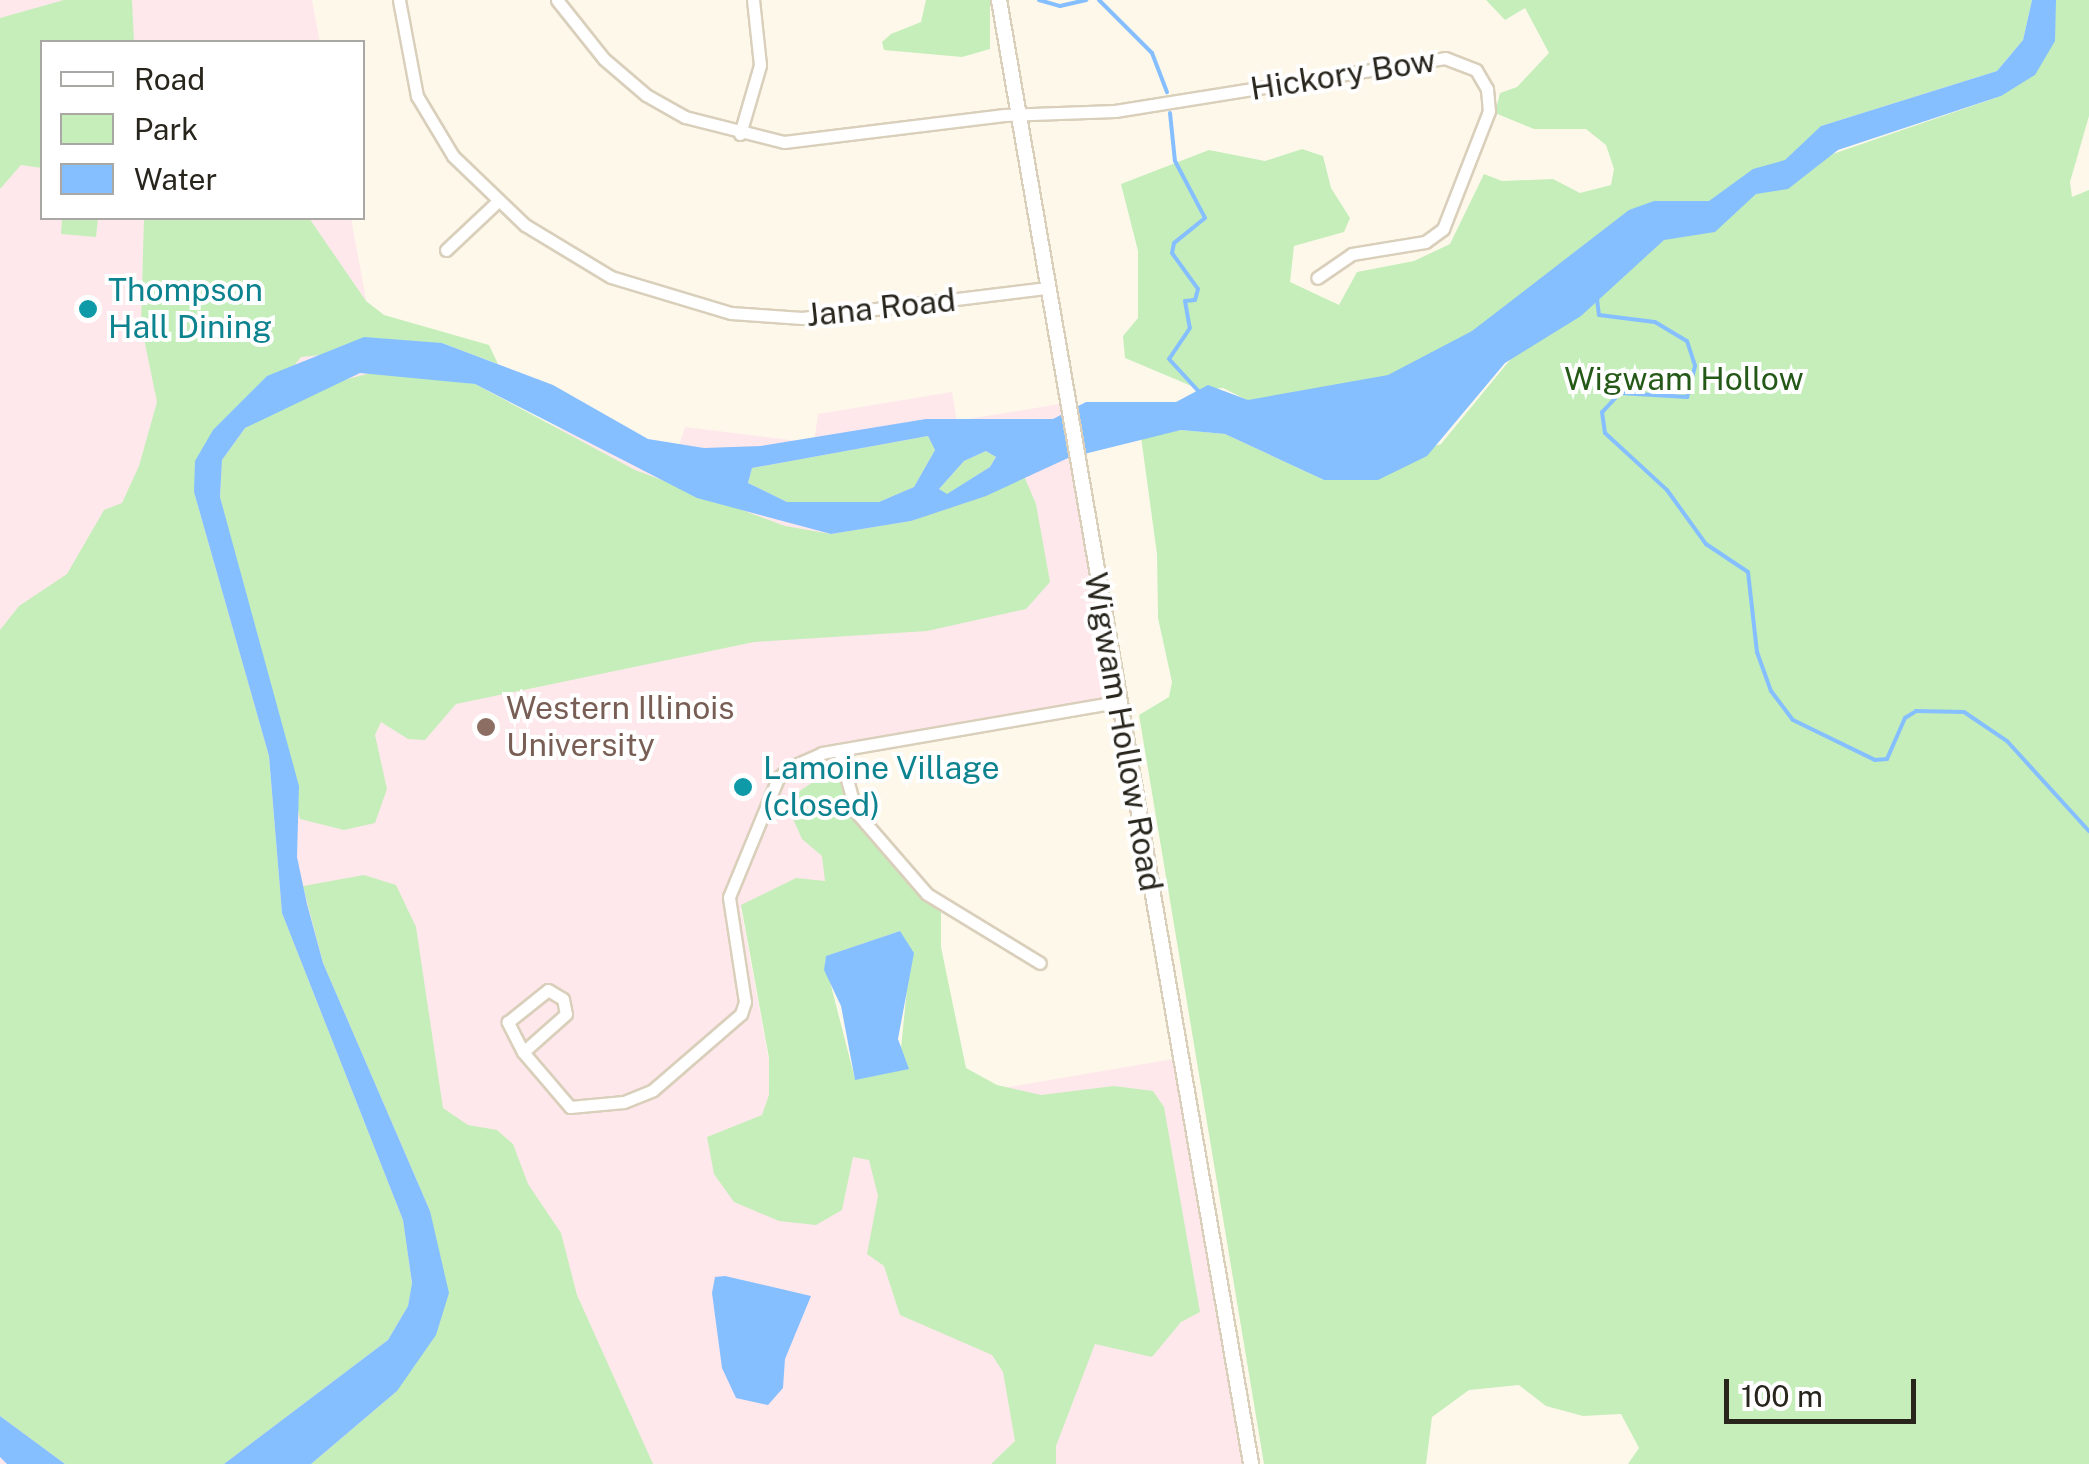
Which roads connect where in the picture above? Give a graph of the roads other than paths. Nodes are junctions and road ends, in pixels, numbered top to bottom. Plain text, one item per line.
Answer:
1 (398, 0) edge
2 (557, 0) edge
3 (753, 0) edge
4 (1000, 0) edge
5 (1018, 116) junction
6 (740, 134) junction
7 (497, 202) junction
8 (446, 250) dead end
9 (1317, 278) dead end
10 (1045, 288) junction
11 (1117, 702) junction
12 (839, 750) junction
13 (1040, 963) dead end
14 (523, 1052) junction
15 (1251, 1464) edge

1 - 7 street, Jana Road
2 - 6 street
3 - 6 street
4 - 5 street, Wigwam Hollow Road
5 - 6 street
5 - 9 street, Hickory Bow
5 - 10 street, Wigwam Hollow Road
7 - 8 street
7 - 10 street, Jana Road
10 - 11 street, Wigwam Hollow Road
11 - 12 street
11 - 15 street, Wigwam Hollow Road
12 - 13 street
12 - 14 street
14 - 14 street

